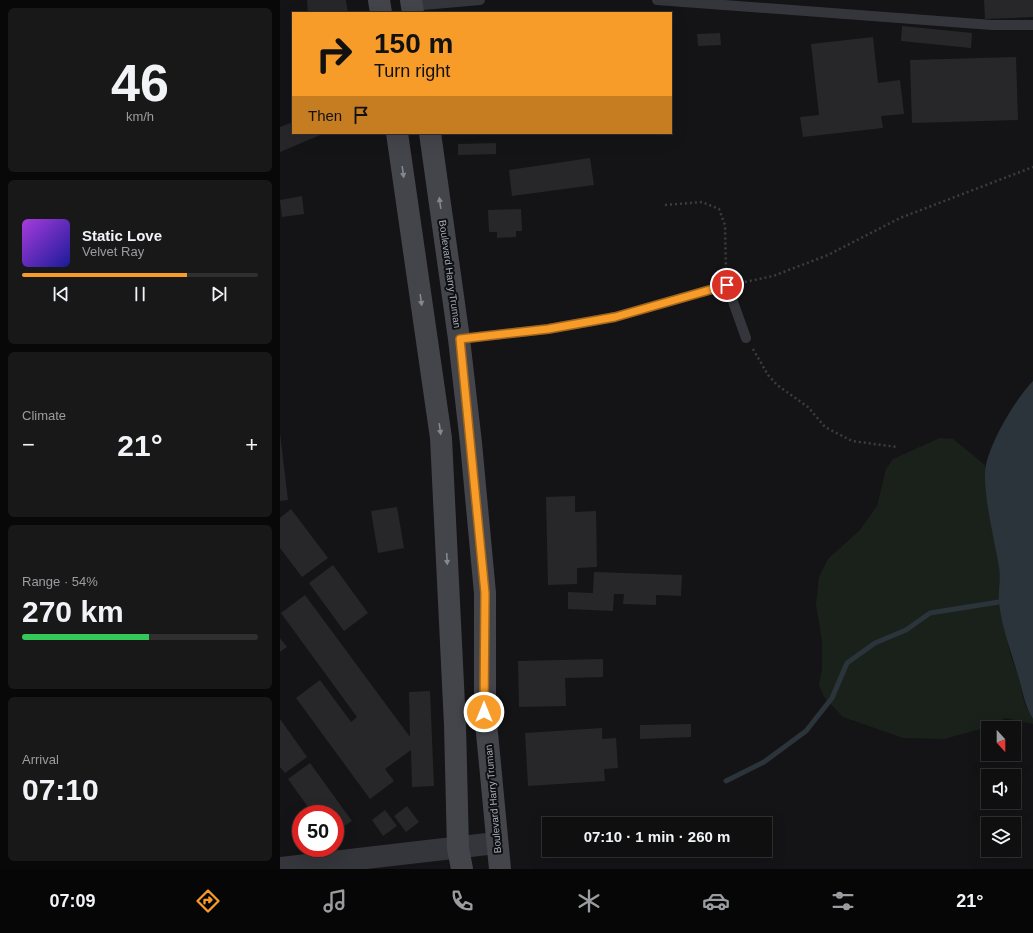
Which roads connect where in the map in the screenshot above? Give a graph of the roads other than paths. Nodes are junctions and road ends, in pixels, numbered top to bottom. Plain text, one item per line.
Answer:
1 (379, 0) edge
2 (480, 0) edge
3 (658, 0) edge
4 (412, 6) edge
5 (381, 12) edge
6 (1033, 25) edge
7 (397, 134) edge
8 (430, 134) edge
9 (746, 338) road end
10 (460, 339) junction
11 (496, 843) junction
12 (458, 848) junction
13 (280, 868) edge
14 (462, 869) edge
15 (500, 869) edge

1 - 5 main road
2 - 4 lane
3 - 6 lane
7 -> 12 main road
10 -> 8 main road, Boulevard Harry Truman
9 - 10 lane
10 - 11 main road, Boulevard Harry Truman
11 - 12 street
11 - 15 main road, Boulevard Harry Truman
12 - 13 street
12 - 14 main road

